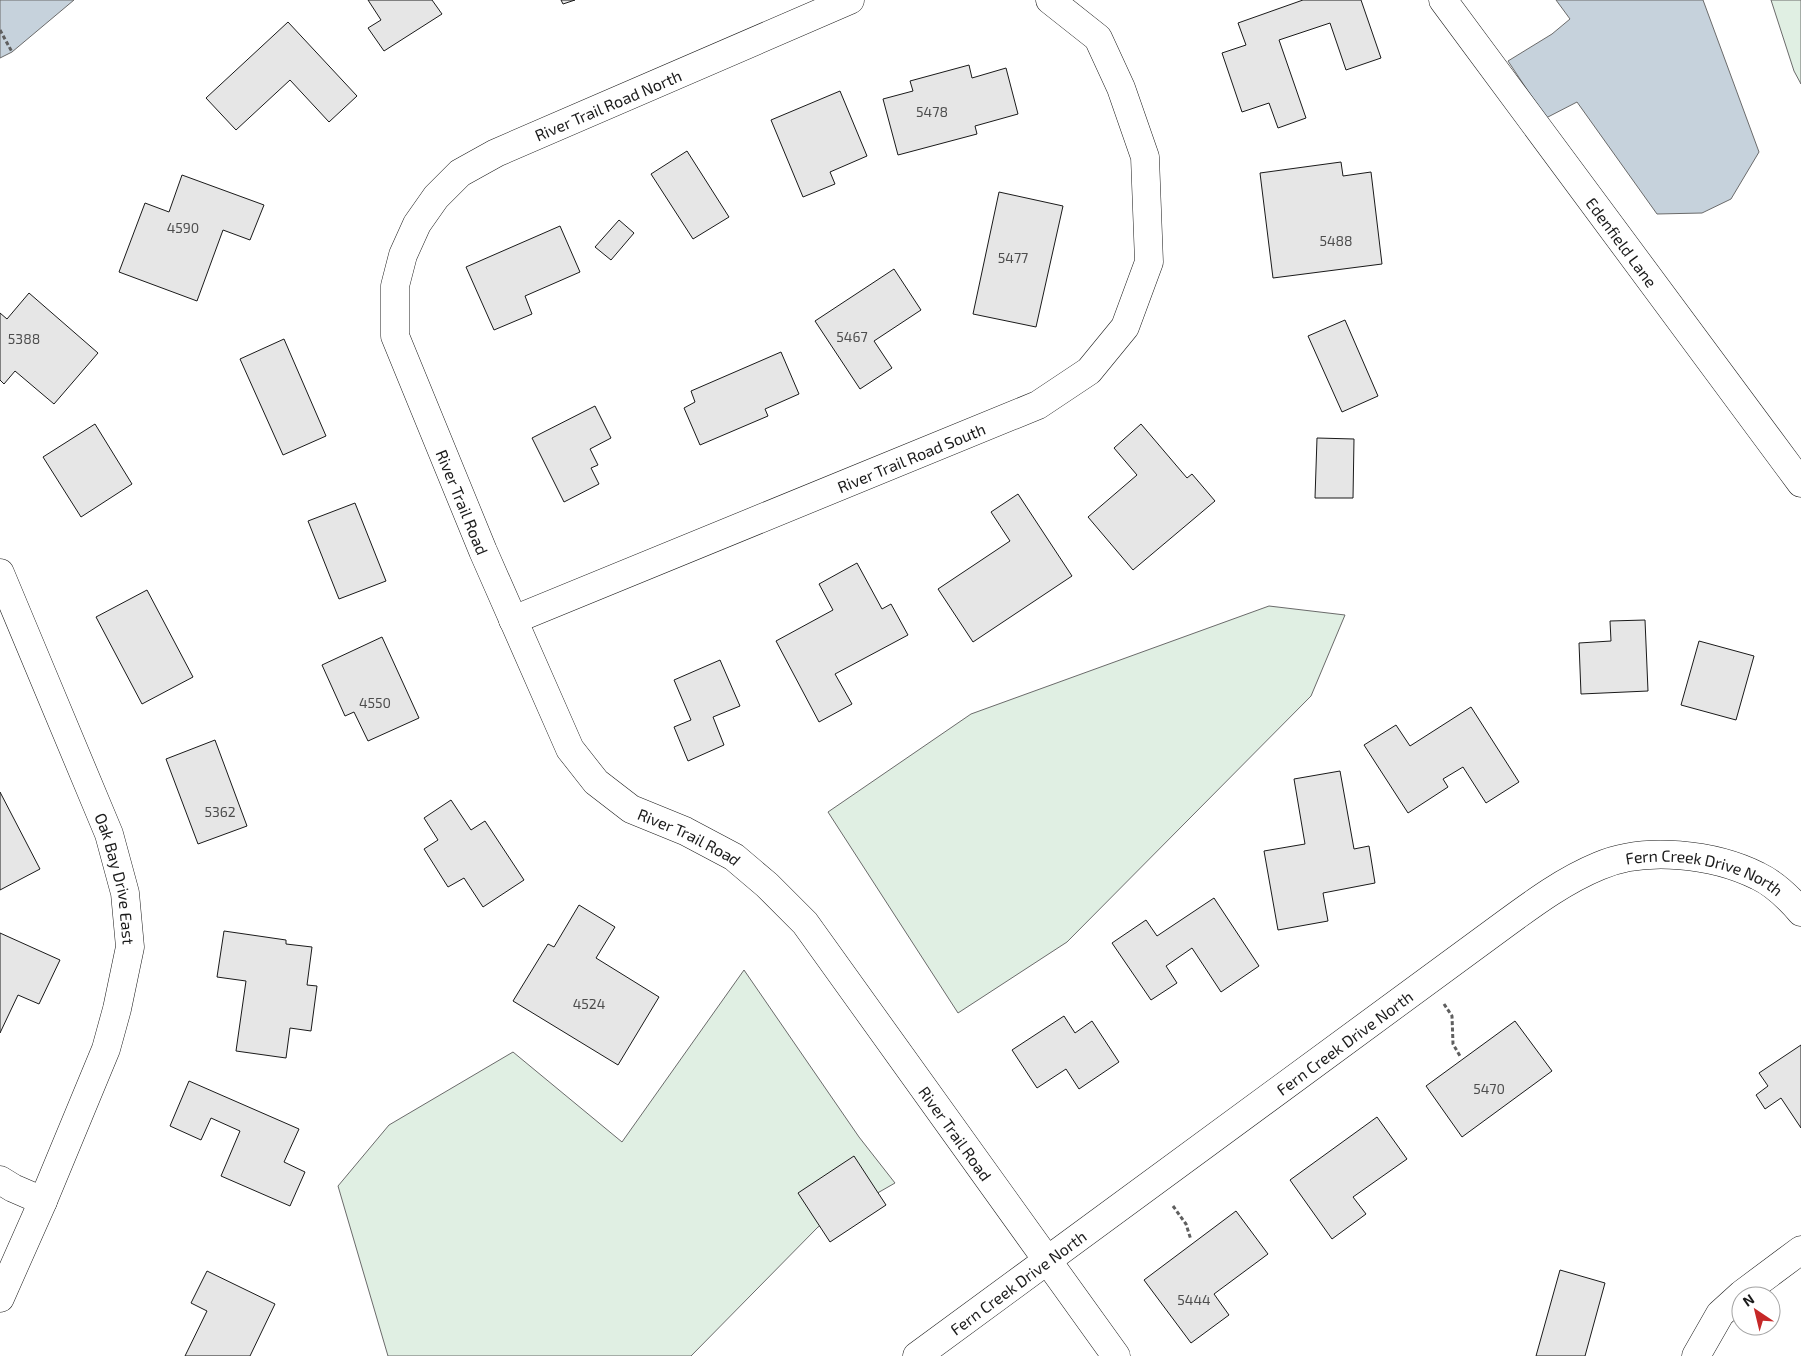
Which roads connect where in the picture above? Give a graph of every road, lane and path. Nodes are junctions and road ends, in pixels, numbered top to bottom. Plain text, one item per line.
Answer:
1 (850, 0) edge
2 (1050, 0) edge
3 (1443, 0) edge
4 (0, 30) edge
5 (12, 52) dead end
6 (403, 256) joint
7 (1801, 483) edge
8 (0, 573) edge
9 (513, 620) junction
10 (1801, 912) edge
11 (1427, 982) junction
12 (1460, 1056) dead end
13 (0, 1180) edge
14 (1155, 1181) junction
15 (43, 1201) junction
16 (1191, 1240) dead end
17 (1801, 1250) edge
18 (1048, 1260) junction
19 (0, 1298) edge
20 (916, 1356) edge
21 (1116, 1356) edge
22 (1696, 1356) edge

1 - 6 street, River Trail Road North
2 - 9 street, River Trail Road South
3 - 7 street, Edenfield Lane
4 - 5 path
6 - 9 street, River Trail Road
8 - 15 street, Oak Bay Drive East
9 - 18 street, River Trail Road
10 - 11 street, Fern Creek Drive North
11 - 12 path
11 - 14 street, Fern Creek Drive North
13 - 15 street
14 - 16 path
14 - 18 street, Fern Creek Drive North
15 - 19 street, Oak Bay Drive East
17 - 22 street
18 - 20 street, Fern Creek Drive North
18 - 21 street, River Trail Road

